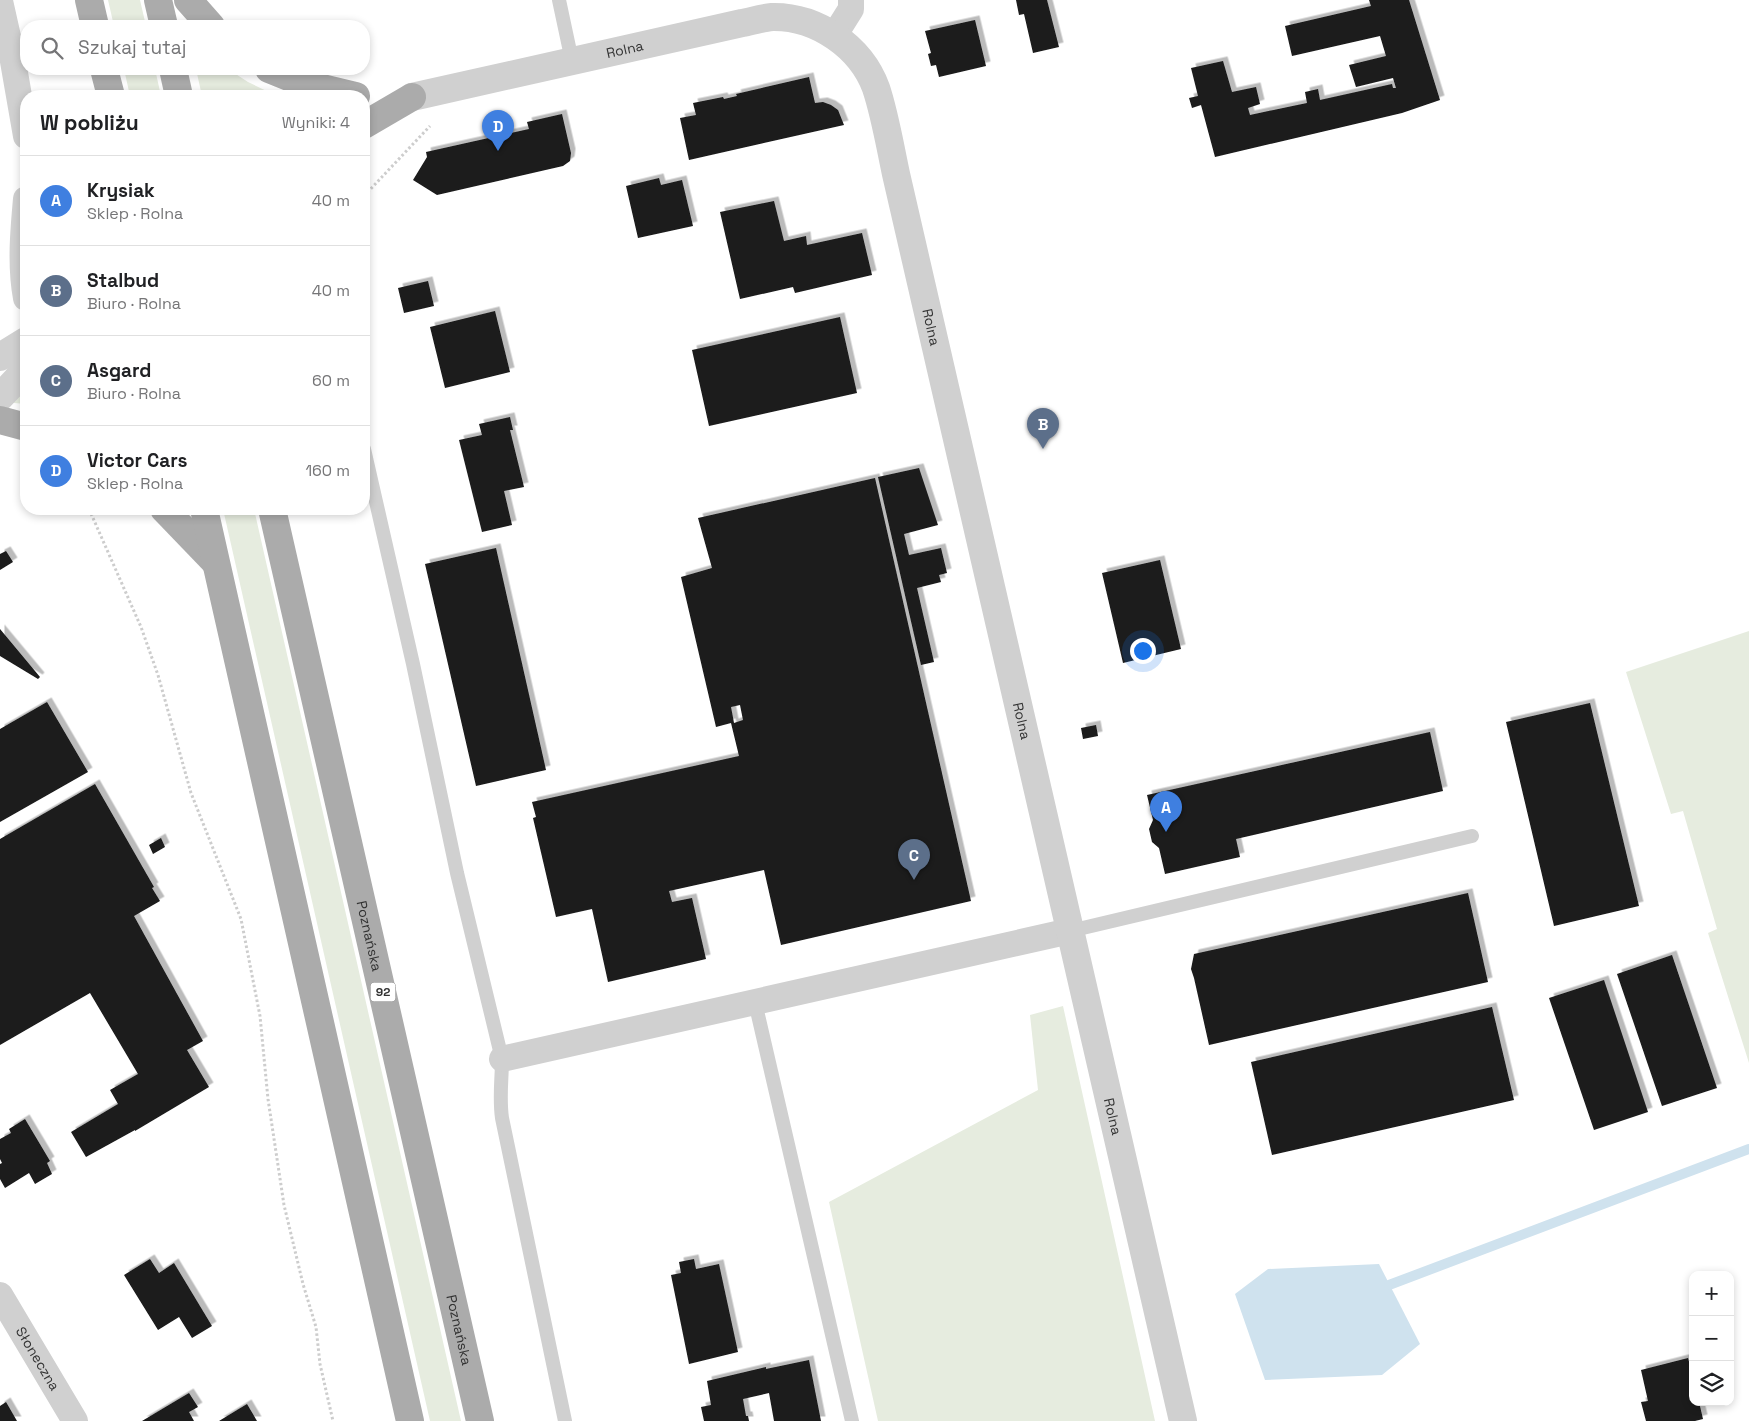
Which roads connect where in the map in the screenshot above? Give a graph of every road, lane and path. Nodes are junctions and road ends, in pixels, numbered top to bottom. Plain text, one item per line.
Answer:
1 (89, 0) edge
2 (158, 0) edge
3 (188, 0) edge
4 (559, 0) edge
5 (850, 0) edge
6 (0, 1) edge
7 (94, 20) edge
8 (163, 20) edge
9 (205, 20) edge
10 (834, 36) junction
11 (572, 61) junction
12 (105, 75) edge
13 (175, 75) edge
14 (284, 75) edge
15 (109, 90) edge
16 (178, 90) edge
17 (331, 90) edge
18 (412, 97) junction
19 (370, 98) edge
20 (20, 102) edge
21 (436, 120) dead end
22 (370, 122) edge
23 (370, 190) edge
24 (20, 345) edge
25 (0, 357) edge
26 (20, 376) edge
27 (0, 397) edge
28 (0, 420) edge
29 (20, 425) edge
30 (370, 475) edge
31 (92, 515) edge
32 (170, 515) edge
33 (205, 515) edge
34 (273, 515) edge
35 (216, 562) junction
36 (1472, 836) dead end
37 (1070, 931) junction
38 (755, 1002) junction
39 (502, 1059) junction
40 (0, 1295) edge
41 (75, 1421) edge
42 (333, 1421) edge
43 (410, 1421) edge
44 (480, 1421) edge
45 (565, 1421) edge
46 (852, 1421) edge
47 (1183, 1421) edge

1 - 7 main road
2 - 8 main road
3 - 9 main road
4 - 11 lane
5 - 10 street
6 - 20 street
10 - 11 street, Rolna
10 - 37 street, Rolna
11 - 18 street, Rolna
12 - 15 main road
13 - 16 main road
14 - 17 main road
18 - 19 main road
18 - 22 main road
21 - 23 path
24 - 25 street
26 - 27 street
28 - 29 main road
30 - 39 lane
31 - 42 path
32 - 35 main road
33 - 35 main road
34 - 44 main road, Poznańska / 92
35 - 43 main road
36 - 37 lane
37 - 38 street
37 - 47 street, Rolna
38 - 39 street
38 - 46 lane
39 - 45 lane
40 - 41 street, Słoneczna

